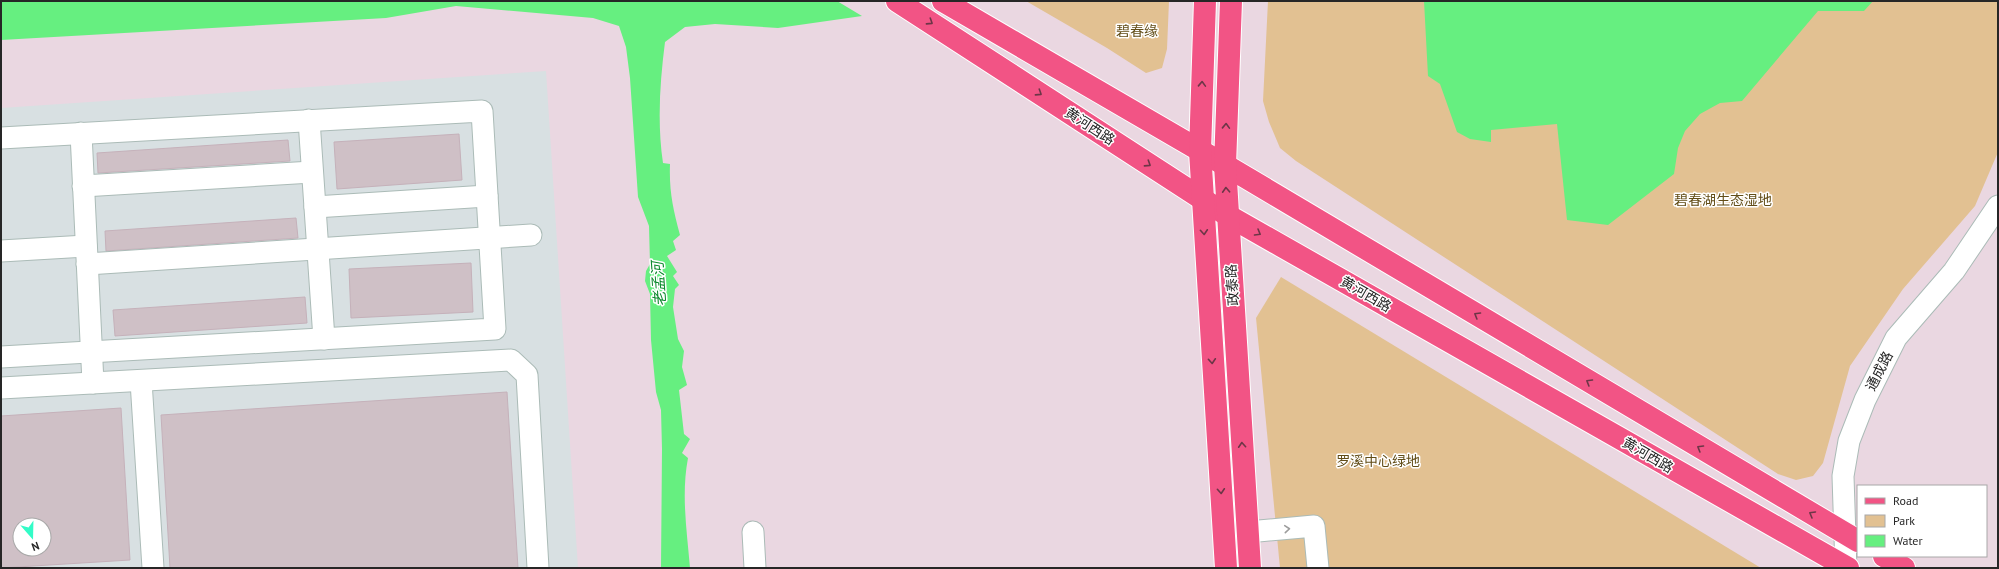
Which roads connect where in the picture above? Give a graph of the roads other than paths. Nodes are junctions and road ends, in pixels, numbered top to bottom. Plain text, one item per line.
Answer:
1 (897, 1) edge
2 (944, 1) edge
3 (1205, 1) edge
4 (1231, 1) edge
5 (309, 120) junction
6 (81, 132) junction
7 (1, 138) edge
8 (1200, 151) junction
9 (1225, 165) junction
10 (312, 172) junction
11 (83, 186) junction
12 (487, 196) junction
13 (1202, 199) junction
14 (1998, 206) edge
15 (315, 207) junction
16 (1227, 215) junction
17 (531, 235) dead end
18 (490, 238) junction
19 (318, 249) junction
20 (1, 251) edge
21 (87, 255) junction
22 (324, 339) junction
23 (91, 352) junction
24 (1, 357) edge
25 (142, 380) junction
26 (93, 383) junction
27 (1, 388) edge
28 (753, 532) dead end
29 (1248, 532) junction
30 (1851, 537) edge
31 (1886, 557) edge
32 (153, 568) edge
33 (538, 568) edge
34 (755, 568) edge
35 (1226, 568) edge
36 (1250, 568) edge
37 (1318, 568) edge
38 (1846, 568) edge
39 (1904, 568) edge

1 -> 13 main road, 黄河西路
2 - 8 main road
8 -> 3 main road, 政泰路
9 -> 4 main road, 政泰路
5 - 6 street
5 - 10 street
5 - 12 street
6 - 7 street
6 - 11 street
8 - 9 main road
8 - 13 main road, 政泰路
16 -> 9 main road, 政泰路
30 -> 9 main road
10 - 11 street
10 - 15 street
11 - 21 street
12 - 15 street
12 - 18 street
13 - 16 main road, 黄河西路
13 -> 35 main road, 政泰路
14 - 30 street, 通成路
15 - 19 street
29 -> 16 main road, 政泰路
16 -> 38 main road, 黄河西路
17 - 18 street
18 - 19 street
18 - 22 street
19 - 21 street
19 - 22 street
20 - 21 street
21 - 23 street
22 - 23 street
23 - 24 street
23 - 26 street
25 - 26 street
25 - 32 street
25 - 33 street
26 - 27 street
28 - 34 street
29 - 36 main road, 政泰路
29 -> 37 street
30 - 38 street, 通成路
31 - 39 main road

